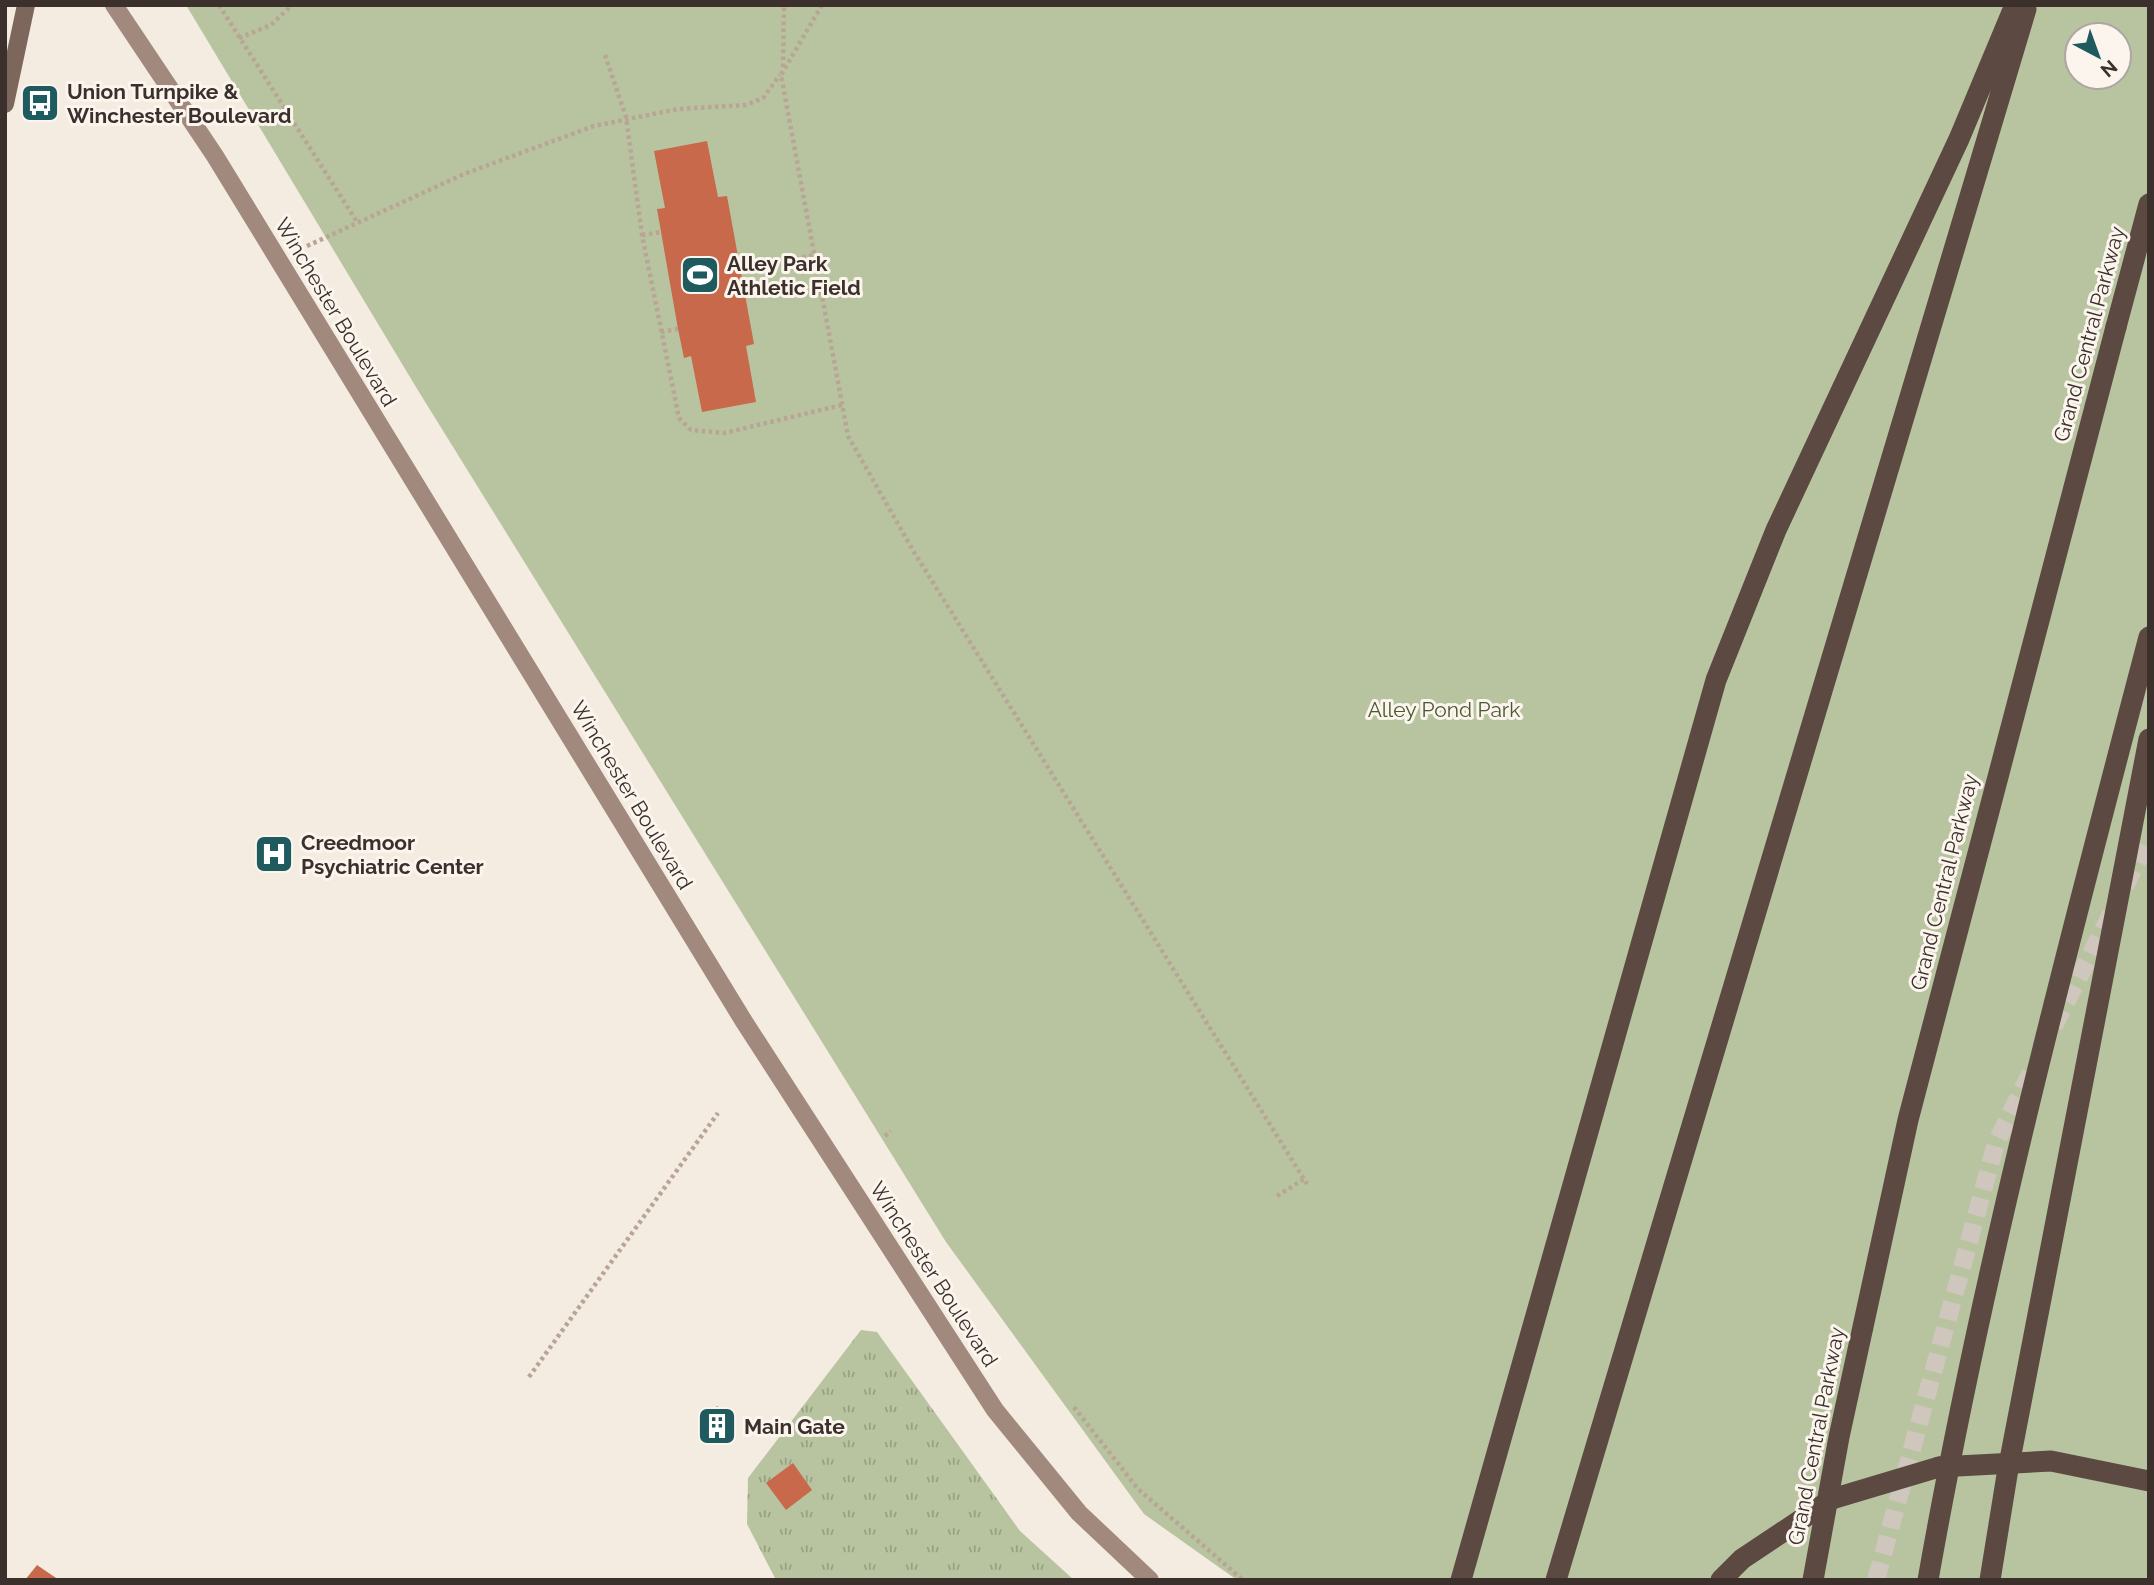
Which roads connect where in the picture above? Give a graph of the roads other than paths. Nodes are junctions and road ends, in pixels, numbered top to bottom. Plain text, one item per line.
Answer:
1 (26, 5) edge
2 (114, 5) edge
3 (2015, 5) edge
4 (2027, 5) edge
5 (5, 104) edge
6 (2149, 204) edge
7 (2149, 637) edge
8 (2149, 739) edge
9 (2149, 1481) edge
10 (1150, 1580) edge
11 (1461, 1580) edge
12 (1558, 1580) edge
13 (1721, 1580) edge
14 (1813, 1580) edge
15 (1928, 1580) edge
16 (1990, 1580) edge

1 - 5 main road
2 - 10 main road, Winchester Boulevard
3 - 11 highway
4 - 12 highway
6 - 14 highway, Grand Central Parkway, bridge
7 - 15 highway, bridge
8 - 16 highway, bridge
9 - 13 highway, bridge

